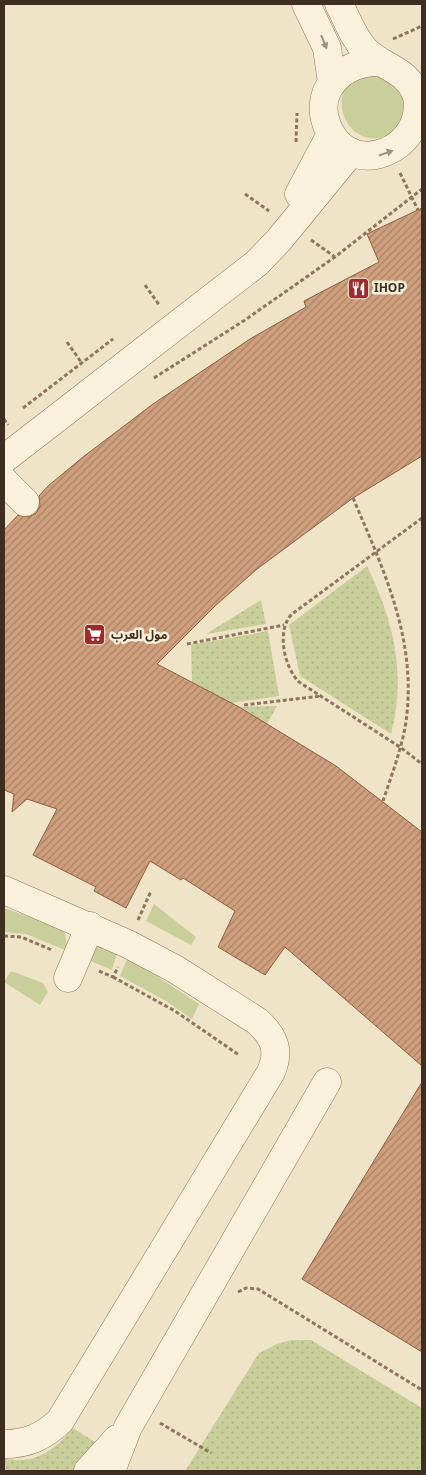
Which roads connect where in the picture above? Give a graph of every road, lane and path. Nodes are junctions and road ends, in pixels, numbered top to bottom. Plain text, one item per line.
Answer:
1 (306, 4) edge
2 (339, 4) edge
3 (422, 26) edge
4 (385, 51) junction
5 (332, 82) junction
6 (297, 110) dead end
7 (330, 134) junction
8 (298, 150) dead end
9 (351, 152) junction
10 (390, 153) junction
11 (422, 189) edge
12 (413, 198) junction
13 (274, 204) dead end
14 (418, 210) dead end
15 (262, 218) dead end
16 (167, 299) dead end
17 (151, 311) dead end
18 (120, 334) dead end
19 (150, 380) dead end
20 (21, 410) dead end
21 (14, 416) dead end
22 (4, 424) edge
23 (4, 441) edge
24 (4, 459) edge
25 (4, 481) edge
26 (353, 498) dead end
27 (26, 502) dead end
28 (422, 518) edge
29 (376, 552) junction
30 (284, 625) junction
31 (187, 644) dead end
32 (321, 696) junction
33 (244, 705) dead end
34 (400, 747) junction
35 (422, 764) edge
36 (383, 801) dead end
37 (4, 870) edge
38 (4, 888) edge
39 (90, 926) junction
40 (113, 977) dead end
41 (68, 978) dead end
42 (239, 1055) dead end
43 (327, 1082) dead end
44 (235, 1295) dead end
45 (422, 1390) edge
46 (128, 1427) junction
47 (4, 1444) edge
48 (88, 1471) edge
49 (111, 1471) edge

1 -> 5 street
2 - 4 street
3 - 4 path
4 - 5 street
4 - 10 street
5 - 7 street
6 - 8 path
7 - 9 street
7 - 23 street
9 -> 10 street
9 - 24 street
10 - 12 path
11 - 12 path
12 - 14 path
12 - 19 path
13 - 15 path
16 - 17 path
18 - 20 path
21 - 22 path
25 - 27 street
26 - 29 path
28 - 29 path
29 - 30 path
29 - 34 path
30 - 31 path
30 - 32 path
32 - 33 path
32 - 34 path
34 - 35 path
34 - 36 path
37 - 38 street
38 - 39 street
39 - 41 street
39 - 47 street
40 - 42 path
43 - 46 street
44 - 45 path
46 - 48 street
46 - 49 street

